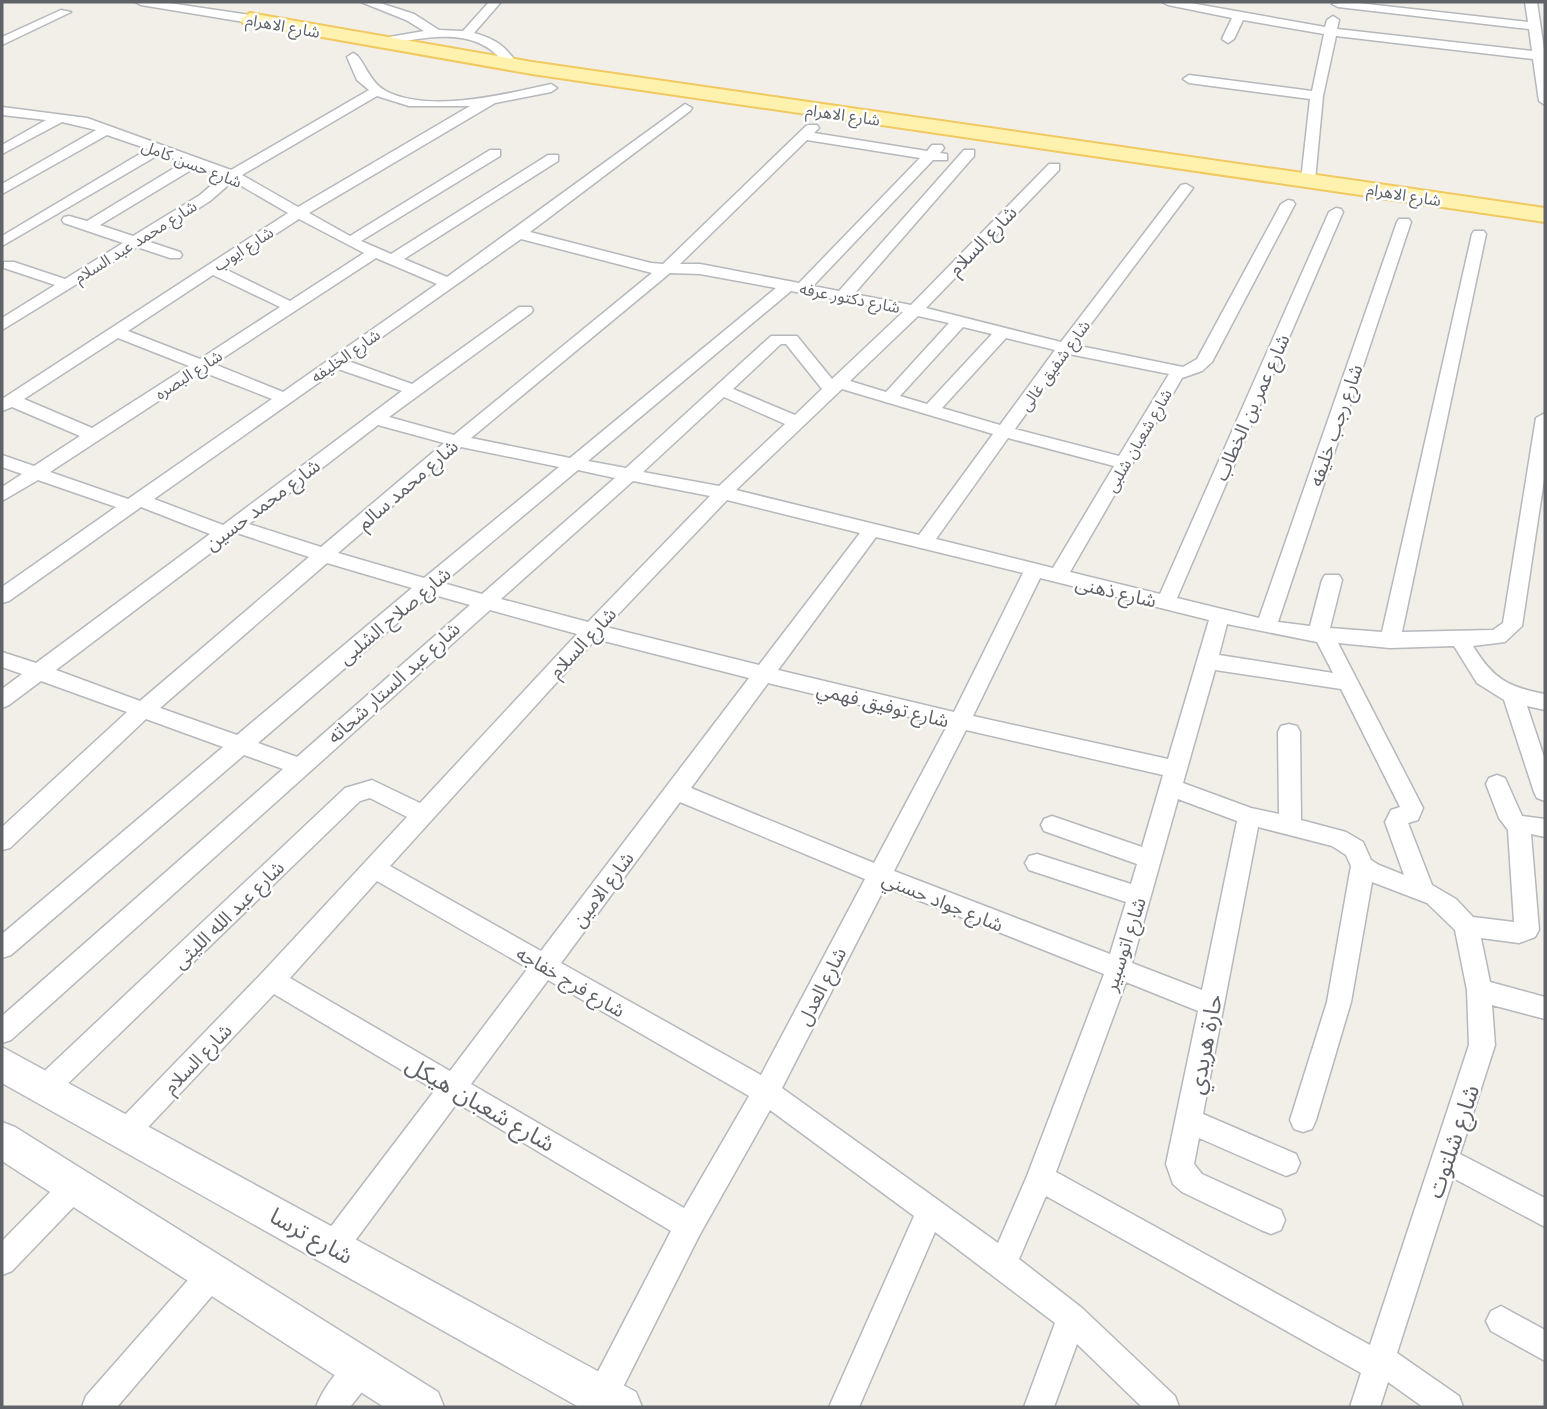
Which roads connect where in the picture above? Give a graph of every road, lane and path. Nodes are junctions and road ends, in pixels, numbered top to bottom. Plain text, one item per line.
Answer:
1 (141, 2) edge
2 (280, 2) edge
3 (367, 2) edge
4 (495, 2) edge
5 (1168, 2) edge
6 (1234, 2) edge
7 (1338, 3) edge
8 (392, 5) edge
9 (1536, 7) edge
10 (65, 12) dead end
11 (1233, 15) junction
12 (250, 19) junction
13 (1535, 26) junction
14 (302, 28) junction
15 (1329, 32) junction
16 (437, 34) junction
17 (465, 36) junction
18 (1228, 39) dead end
19 (2, 41) edge
20 (382, 42) junction
21 (283, 46) dead end
22 (330, 54) dead end
23 (1539, 56) junction
24 (353, 57) junction
25 (511, 64) junction
26 (1189, 79) dead end
27 (551, 88) junction
28 (376, 91) junction
29 (1317, 96) junction
30 (490, 100) junction
31 (1545, 101) edge
32 (685, 108) joint
33 (2, 111) edge
34 (62, 117) junction
35 (106, 130) junction
36 (142, 144) junction
37 (2, 150) edge
38 (157, 150) junction
39 (934, 152) junction
40 (495, 153) dead end
41 (553, 158) dead end
42 (193, 163) junction
43 (1054, 167) dead end
44 (232, 175) junction
45 (1308, 180) junction
46 (1186, 188) dead end
47 (2, 190) edge
48 (1288, 204) dead end
49 (1336, 212) dead end
50 (296, 214) junction
51 (1545, 215) edge
52 (69, 220) dead end
53 (1404, 222) dead end
54 (2, 226) edge
55 (89, 226) junction
56 (519, 234) junction
57 (1479, 234) dead end
58 (2, 242) edge
59 (135, 242) junction
60 (350, 242) junction
61 (374, 253) junction
62 (175, 255) dead end
63 (392, 260) junction
64 (9, 265) dead end
65 (211, 268) junction
66 (666, 269) junction
67 (447, 283) junction
68 (66, 284) junction
69 (796, 286) junction
70 (844, 295) junction
71 (291, 307) junction
72 (525, 310) dead end
73 (915, 310) junction
74 (960, 321) junction
75 (2, 325) edge
76 (116, 331) junction
77 (1003, 332) junction
78 (1065, 348) junction
79 (335, 362) junction
80 (201, 365) junction
81 (1180, 371) junction
82 (834, 386) junction
83 (414, 390) junction
84 (720, 390) junction
85 (284, 398) junction
86 (889, 398) junction
87 (7, 403) edge
88 (931, 410) junction
89 (1545, 418) edge
90 (375, 419) junction
91 (796, 422) junction
92 (1006, 432) junction
93 (93, 435) junction
94 (457, 441) junction
95 (2, 461) edge
96 (1125, 463) junction
97 (577, 464) junction
98 (34, 474) junction
99 (629, 474) junction
100 (723, 493) junction
101 (2, 495) edge
102 (135, 503) junction
103 (1537, 523) edge
104 (229, 529) junction
105 (871, 531) junction
106 (923, 543) junction
107 (323, 557) junction
108 (1033, 572) junction
109 (1057, 577) junction
110 (1332, 580) dead end
111 (427, 586) junction
112 (2, 596) edge
113 (483, 602) junction
114 (1166, 602) junction
115 (1220, 615) junction
116 (1266, 627) junction
117 (592, 630) junction
118 (1321, 636) junction
119 (1460, 640) junction
120 (1390, 641) junction
121 (2, 659) edge
122 (1208, 661) junction
123 (38, 673) junction
124 (763, 675) junction
125 (1348, 684) junction
126 (1513, 696) junction
127 (2, 700) edge
128 (1545, 702) edge
129 (143, 710) junction
130 (959, 723) junction
131 (1289, 732) dead end
132 (242, 746) junction
133 (299, 766) junction
134 (1174, 779) junction
135 (1497, 784) dead end
136 (676, 791) junction
137 (1545, 792) edge
138 (424, 815) junction
139 (1249, 816) junction
140 (1052, 825) dead end
141 (1290, 828) junction
142 (1519, 828) junction
143 (1545, 828) edge
144 (2, 841) edge
145 (1150, 859) junction
146 (1037, 863) dead end
147 (1363, 866) junction
148 (375, 870) junction
149 (879, 875) junction
150 (1422, 890) junction
151 (1139, 897) junction
152 (1466, 926) junction
153 (2, 948) edge
154 (544, 966) junction
155 (1118, 970) junction
156 (272, 980) junction
157 (1479, 990) junction
158 (1212, 1005) junction
159 (1545, 1008) edge
160 (2, 1032) edge
161 (2, 1064) edge
162 (454, 1087) junction
163 (45, 1088) junction
164 (766, 1092) junction
165 (1303, 1120) dead end
166 (1189, 1121) junction
167 (126, 1132) junction
168 (2, 1141) edge
169 (1445, 1160) junction
170 (1286, 1163) dead end
171 (1040, 1178) junction
172 (75, 1186) junction
173 (930, 1211) junction
174 (1545, 1213) edge
175 (1271, 1220) dead end
176 (689, 1226) junction
177 (333, 1247) junction
178 (2, 1261) edge
179 (1003, 1264) junction
180 (213, 1273) junction
181 (1072, 1318) junction
182 (1501, 1321) dead end
183 (1545, 1346) edge
184 (1378, 1361) junction
185 (362, 1367) junction
186 (611, 1402) edge
187 (97, 1407) edge
188 (331, 1407) edge
189 (423, 1407) edge
190 (844, 1407) edge
191 (1039, 1407) edge
192 (1164, 1407) edge
193 (1364, 1407) edge
194 (1448, 1407) edge

1 - 12 street, شارع الاهرام
2 - 12 main road
3 - 8 street
4 - 17 street
5 - 11 street
6 - 11 street
7 - 13 street
7 - 15 street
8 - 16 street
9 - 13 street
10 - 19 street
11 - 15 street
11 - 18 street
12 - 14 main road, شارع الاهرام
13 - 23 street
14 - 20 main road, شارع الاهرام
14 - 21 main road
15 - 23 street
15 - 29 street
16 - 17 street
16 - 20 street
17 - 25 street
20 - 25 main road, شارع الاهرام
22 - 24 main road, شارع الاهرام
23 - 31 street
24 - 27 main road, شارع الاهرام
24 - 28 street
25 - 45 main road, شارع الاهرام
26 - 29 street
27 - 30 street
27 - 32 main road, شارع الاهرام
28 - 30 street
28 - 44 street, شارع محمد عبد السلام
29 - 45 street
30 - 50 street, شارع ايوب
32 - 56 street, شارع الخليفه
33 - 34 street, شارع حسن كامل
34 - 35 street, شارع حسن كامل
34 - 37 street
35 - 36 street, شارع حسن كامل
35 - 47 street
36 - 38 street, شارع حسن كامل
36 - 54 street
38 - 42 street, شارع حسن كامل
38 - 58 street
39 - 66 street, شارع محمد سالم
39 - 69 street, شارع صلاح الشلبى
39 - 70 street
40 - 60 street
41 - 63 street
42 - 44 street, شارع حسن كامل
42 - 55 street
43 - 73 street, شارع السلام
44 - 50 street, شارع حسن كامل
44 - 59 street, شارع محمد عبد السلام
45 - 51 main road, شارع الاهرام
46 - 78 street, شارع شفيق غالى
48 - 81 street, شارع شعبان شلبى
49 - 114 street, شارع عمر بن الخطاب
50 - 60 street, شارع حسن كامل
50 - 65 street, شارع ايوب
52 - 55 street
53 - 116 street, شارع رجب خليفه
55 - 59 street
56 - 66 street, شارع دكتور عرفه
56 - 67 street, شارع الخليفه
57 - 120 street
59 - 62 street
59 - 68 street, شارع محمد عبد السلام
60 - 61 street, شارع حسن كامل
61 - 63 street, شارع حسن كامل
61 - 71 street, شارع البصره
63 - 67 street, شارع حسن كامل
64 - 68 street
65 - 71 street
65 - 76 street, شارع ايوب
66 - 69 street, شارع دكتور عرفه
66 - 94 street, شارع محمد سالم
67 - 79 street, شارع الخليفه
68 - 75 street, شارع محمد عبد السلام
69 - 70 street, شارع دكتور عرفه
69 - 97 street, شارع صلاح الشلبى
70 - 73 street, شارع دكتور عرفه
71 - 80 street, شارع البصره
72 - 83 street, شارع محمد حسين
73 - 74 street, شارع دكتور عرفه
73 - 82 street, شارع السلام
74 - 77 street, شارع دكتور عرفه
74 - 86 street
76 - 80 street
76 - 87 street, شارع ايوب
77 - 78 street, شارع دكتور عرفه
77 - 88 street
78 - 81 street, شارع دكتور عرفه
78 - 92 street, شارع شفيق غالى
79 - 83 street
79 - 85 street, شارع الخليفه
80 - 85 street
80 - 93 street, شارع البصره
81 - 96 street, شارع شعبان شلبى
82 - 84 street, شارع عبد الستار شحاته
82 - 86 street
82 - 91 street, شارع السلام
83 - 90 street, شارع محمد حسين
84 - 91 street
84 - 99 street, شارع عبد الستار شحاته
85 - 102 street, شارع الخليفه
86 - 88 street
87 - 93 street
88 - 92 street
89 - 103 street
90 - 94 street, شارع ذهنى
90 - 104 street, شارع محمد حسين
91 - 100 street, شارع السلام
92 - 96 street
92 - 106 street, شارع شفيق غالى
93 - 98 street, شارع البصره
94 - 97 street, شارع ذهنى
94 - 107 street, شارع محمد سالم
95 - 98 street, شارع توفيق فهمي
96 - 109 street, شارع شعبان شلبى
97 - 99 street, شارع ذهنى
97 - 111 street, شارع صلاح الشلبى
98 - 101 street, شارع البصره
98 - 102 street, شارع توفيق فهمي
99 - 100 street, شارع ذهنى
99 - 113 street, شارع عبد الستار شحاته
100 - 105 street, شارع ذهنى
100 - 117 street, شارع السلام
102 - 104 street, شارع توفيق فهمي
102 - 112 street, شارع الخليفه
103 - 119 street, شارع ذهنى
104 - 107 street, شارع توفيق فهمي
104 - 123 street, شارع محمد حسين
105 - 106 street, شارع ذهنى
105 - 124 street, شارع الامين
106 - 108 street, شارع ذهنى
107 - 111 street, شارع توفيق فهمي
107 - 129 street, شارع محمد سالم
108 - 109 street, شارع ذهنى
108 - 130 street, شارع العدل
109 - 114 street, شارع ذهنى
110 - 118 street
111 - 113 street, شارع توفيق فهمي
111 - 132 street, شارع صلاح الشلبى
113 - 117 street, شارع توفيق فهمي
113 - 133 street, شارع عبد الستار شحاته
114 - 115 street, شارع ذهنى
115 - 116 street, شارع ذهنى
115 - 122 street, شارع اتوسبير
116 - 118 street, شارع ذهنى
117 - 124 street, شارع توفيق فهمي
117 - 138 street, شارع السلام
118 - 120 street, شارع ذهنى
118 - 125 street
119 - 120 street, شارع ذهنى
119 - 126 street
121 - 123 street
122 - 125 street
122 - 134 street, شارع اتوسبير
123 - 127 street, شارع محمد حسين
123 - 129 street
124 - 130 street, شارع توفيق فهمي
124 - 136 street, شارع الامين
125 - 150 street
126 - 128 street
126 - 137 street
129 - 132 street
129 - 144 street, شارع محمد سالم
130 - 134 street, شارع توفيق فهمي
130 - 149 street, شارع العدل
131 - 141 street
132 - 133 street
132 - 153 street, شارع صلاح الشلبى
133 - 160 street, شارع عبد الستار شحاته
134 - 139 street, شارع توفيق فهمي
134 - 145 street, شارع اتوسبير
135 - 142 street
136 - 149 street, شارع جواد حسني
136 - 154 street, شارع الامين
138 - 148 street, شارع السلام
138 - 163 street, شارع عبد الله الليثى
139 - 141 street, شارع توفيق فهمي
139 - 158 street, حارة هريدي
140 - 145 street
141 - 147 street, شارع توفيق فهمي
142 - 143 street
142 - 152 street
145 - 151 street, شارع اتوسبير
146 - 151 street
147 - 150 street, شارع توفيق فهمي
147 - 165 street
148 - 154 street, شارع فرج خفاجه
148 - 156 street, شارع السلام
149 - 155 street, شارع جواد حسني
149 - 164 street, شارع العدل
150 - 152 street
151 - 155 street, شارع اتوسبير
152 - 157 street, شارع شلتوت
154 - 162 street, شارع الامين
154 - 164 street, شارع فرج خفاجه
155 - 158 street, شارع جواد حسني
155 - 171 street, شارع اتوسبير
156 - 162 street, شارع شعبان هيكل
156 - 167 street, شارع السلام
157 - 159 street
157 - 169 street, شارع شلتوت
158 - 166 street, حارة هريدي
161 - 163 main road, شارع ترسا
162 - 176 street, شارع شعبان هيكل
162 - 177 street, شارع الامين
163 - 167 main road, شارع ترسا
164 - 173 street, شارع فرج خفاجه
164 - 176 street, شارع العدل
166 - 170 street
166 - 175 street, حارة هريدي
167 - 177 main road, شارع ترسا
168 - 172 main road
169 - 174 street
169 - 184 street, شارع شلتوت
171 - 179 street, شارع اتوسبير
171 - 184 street
172 - 178 street
172 - 180 main road
173 - 179 street, شارع فرج خفاجه
173 - 190 street
176 - 186 street, شارع العدل
177 - 186 main road, شارع ترسا
179 - 181 street, شارع فرج خفاجه
180 - 185 main road
180 - 187 street
181 - 191 street
181 - 192 street, شارع فرج خفاجه
182 - 183 street
184 - 193 street, شارع شلتوت
184 - 194 street
185 - 188 street
185 - 189 main road

